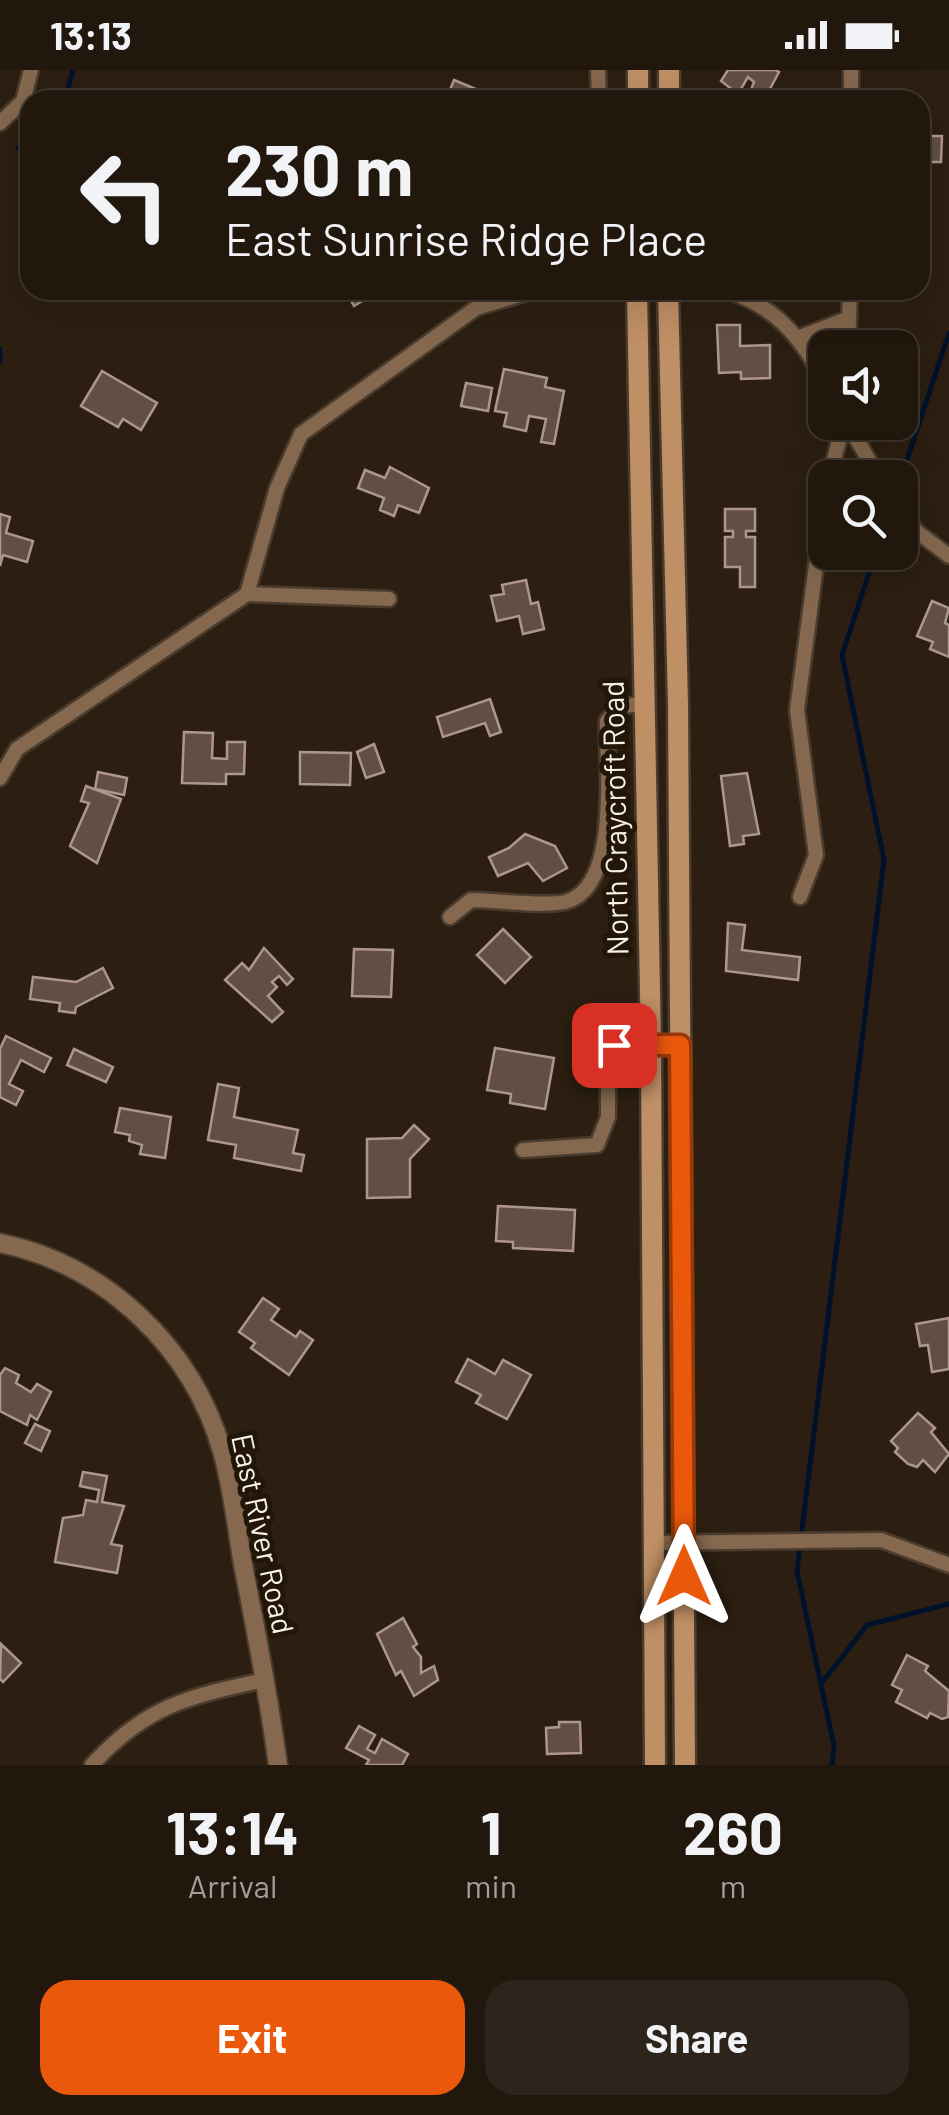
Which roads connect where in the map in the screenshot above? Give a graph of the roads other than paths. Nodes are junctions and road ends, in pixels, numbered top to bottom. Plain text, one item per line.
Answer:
1 (20, 104) edge
2 (0, 123) edge
3 (503, 300) edge
4 (636, 300) edge
5 (668, 300) edge
6 (754, 300) edge
7 (850, 300) edge
8 (850, 318) junction
9 (849, 330) edge
10 (800, 337) junction
11 (808, 351) edge
12 (918, 533) edge
13 (949, 556) edge
14 (815, 570) edge
15 (247, 594) junction
16 (389, 598) dead end
17 (645, 704) junction
18 (0, 778) edge
19 (800, 897) dead end
20 (450, 918) dead end
21 (651, 1045) junction
22 (680, 1045) junction
23 (523, 1150) dead end
24 (0, 1243) edge
25 (684, 1543) junction
26 (653, 1544) junction
27 (949, 1565) edge
28 (264, 1680) junction
29 (92, 1765) edge
30 (278, 1765) edge
31 (655, 1765) edge
32 (686, 1765) edge

1 - 2 street
3 - 15 street
4 - 17 main road, North Craycroft Road
5 - 22 main road, North Craycroft Road
6 - 10 street
7 - 8 street
8 - 9 street
8 - 10 street
10 - 11 street
12 - 13 street
14 - 19 street
15 - 16 street
15 - 18 street
17 - 20 street
17 - 21 main road, North Craycroft Road
21 - 22 street
21 - 23 street
21 - 26 main road, North Craycroft Road
22 - 25 main road, North Craycroft Road
24 - 28 street, East River Road
25 - 26 street
25 - 27 street
25 - 32 main road, North Craycroft Road
26 - 31 main road, North Craycroft Road
28 - 29 street
28 - 30 street, East River Road

